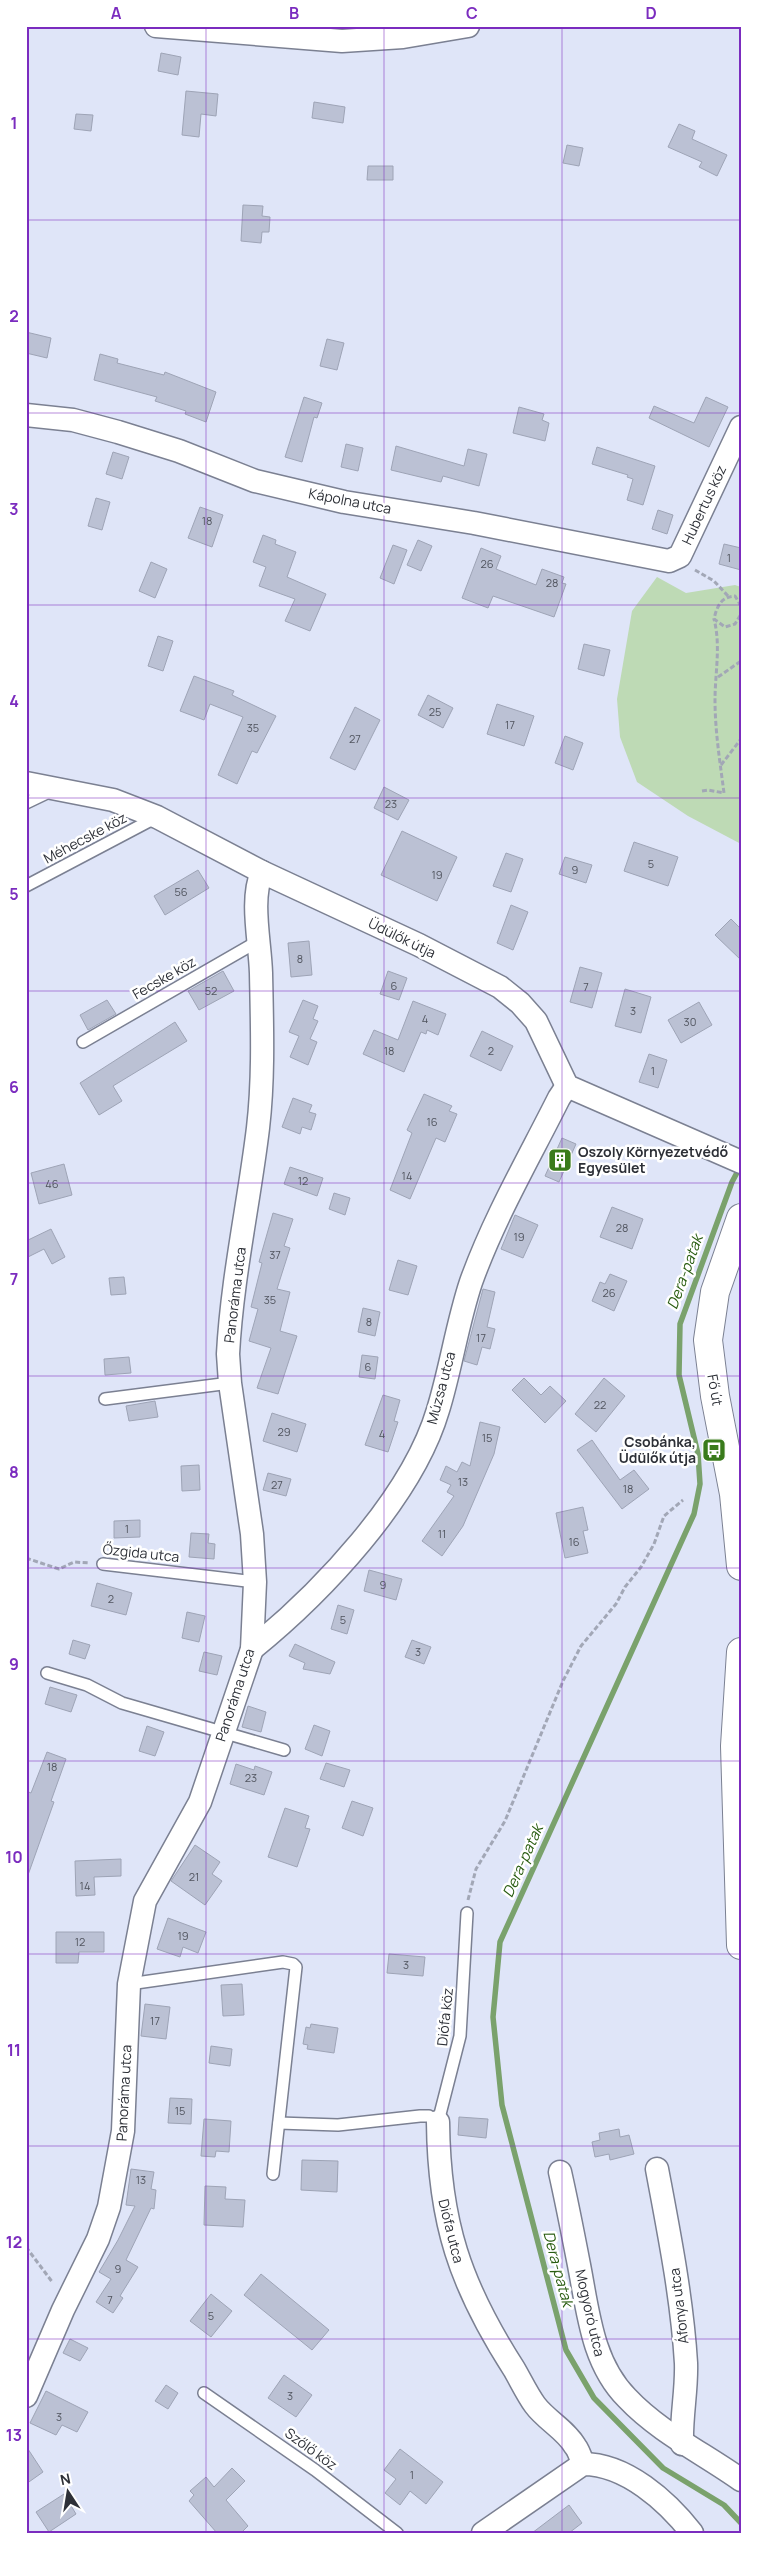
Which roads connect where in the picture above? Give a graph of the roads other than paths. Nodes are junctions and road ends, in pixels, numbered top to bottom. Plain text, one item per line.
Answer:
1 (156, 26) edge
2 (468, 26) edge
3 (26, 415) edge
4 (741, 427) edge
5 (687, 563) joint
6 (26, 783) edge
7 (55, 789) junction
8 (26, 803) edge
9 (157, 817) junction
10 (262, 872) junction
11 (26, 886) edge
12 (260, 940) junction
13 (83, 1042) dead end
14 (567, 1086) junction
15 (734, 1160) edge
16 (741, 1218) edge
17 (230, 1383) junction
18 (105, 1399) dead end
19 (103, 1564) road end
20 (741, 1566) edge
21 (255, 1582) junction
22 (252, 1649) junction
23 (741, 1652) edge
24 (47, 1673) dead end
25 (223, 1734) junction
26 (284, 1750) dead end
27 (467, 1913) road end
28 (741, 1945) edge
29 (129, 1984) junction
30 (438, 2122) junction
31 (279, 2123) junction
32 (657, 2169) dead end
33 (560, 2172) dead end
34 (273, 2174) dead end
35 (204, 2392) dead end
36 (26, 2396) edge
37 (682, 2444) junction
38 (583, 2464) junction
39 (741, 2480) edge
40 (398, 2533) edge
41 (483, 2533) edge
42 (692, 2533) edge

1 - 2 street
3 - 5 street, Kápolna utca
4 - 5 street, Hubertus köz
6 - 7 street, Üdülők útja
7 - 8 lane
7 - 9 street, Üdülők útja
9 - 10 street, Üdülők útja
9 - 11 lane, Méhecske köz
10 - 12 street, Panoráma utca
10 - 14 street, Üdülők útja
12 - 13 lane, Fecske köz
12 - 17 street, Panoráma utca
14 - 15 street
14 - 22 street, Múzsa utca
16 - 20 main road, Fő út
17 - 18 lane
17 - 21 street, Panoráma utca
19 - 21 lane, Őzgida utca
21 - 22 street, Panoráma utca
22 - 25 street, Panoráma utca
23 - 28 main road
24 - 25 lane
25 - 26 lane
25 - 29 street, Panoráma utca
27 - 30 lane, Diófa köz
29 - 31 lane
29 - 36 street, Panoráma utca
30 - 31 lane
30 - 38 street, Diófa utca
31 - 34 lane
32 - 37 street, Áfonya utca
33 - 37 street, Mogyoró utca
35 - 40 lane, Szőlő köz
37 - 39 street, Mogyoró utca
38 - 41 street
38 - 42 street

